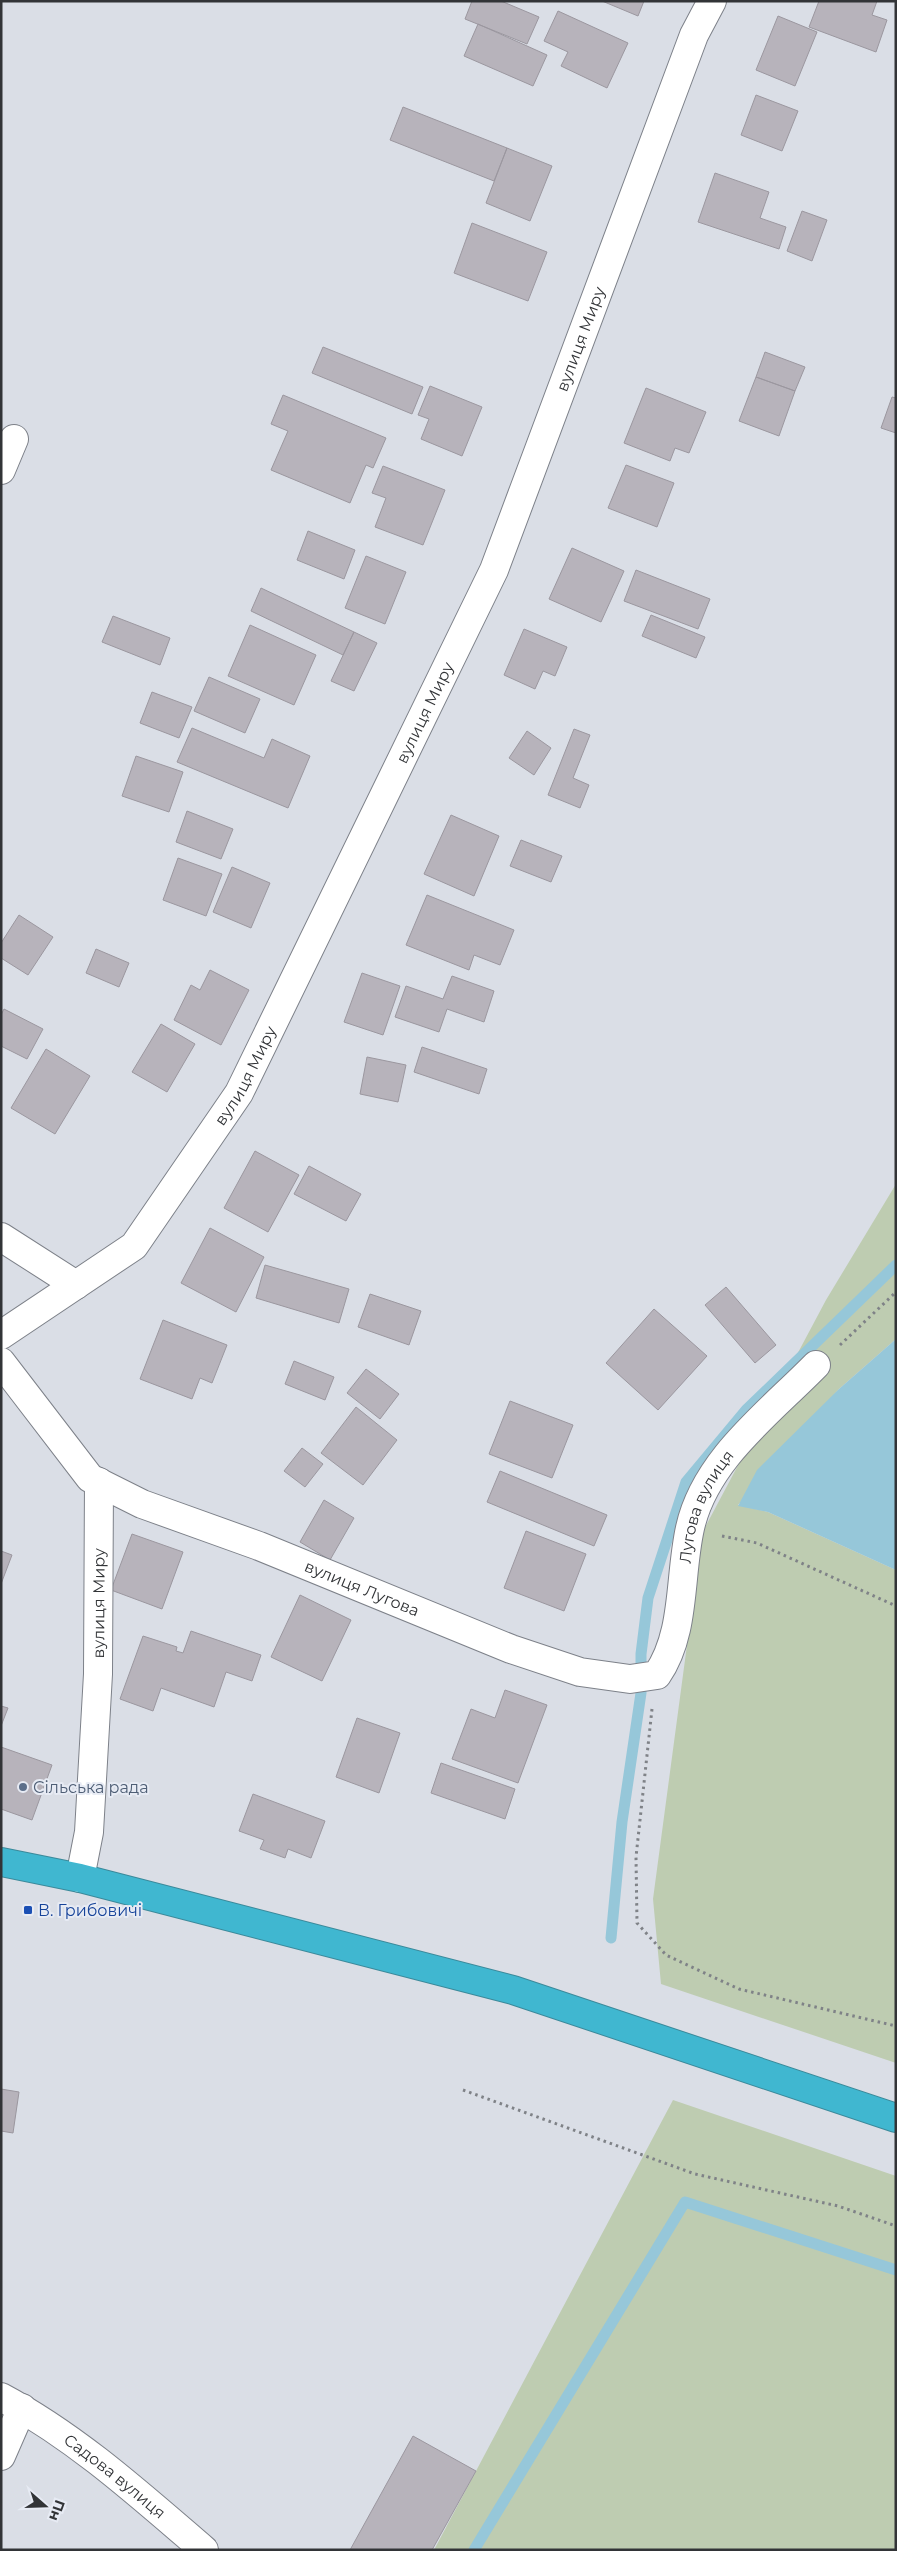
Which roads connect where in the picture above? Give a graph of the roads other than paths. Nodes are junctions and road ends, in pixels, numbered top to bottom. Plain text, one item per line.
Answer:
1 (712, 1) edge
2 (14, 439) dead end
3 (1, 470) edge
4 (1, 1237) edge
5 (76, 1285) junction
6 (1, 1335) edge
7 (1, 1362) edge
8 (816, 1366) road end
9 (98, 1482) junction
10 (646, 1677) joint
11 (1, 1862) edge
12 (80, 1878) junction
13 (896, 2118) edge
14 (12, 2403) edge
15 (1, 2456) edge
16 (204, 2550) edge

1 - 5 street, вулиця Миру
2 - 3 street
4 - 5 street
5 - 6 street, вулиця Миру
7 - 9 street
8 - 10 street, Лугова вулиця
9 - 10 street, вулиця Лугова
9 - 12 street, вулиця Миру
11 - 12 highway
12 - 13 highway
14 - 15 street, Садова вулиця
14 - 16 street, Садова вулиця

